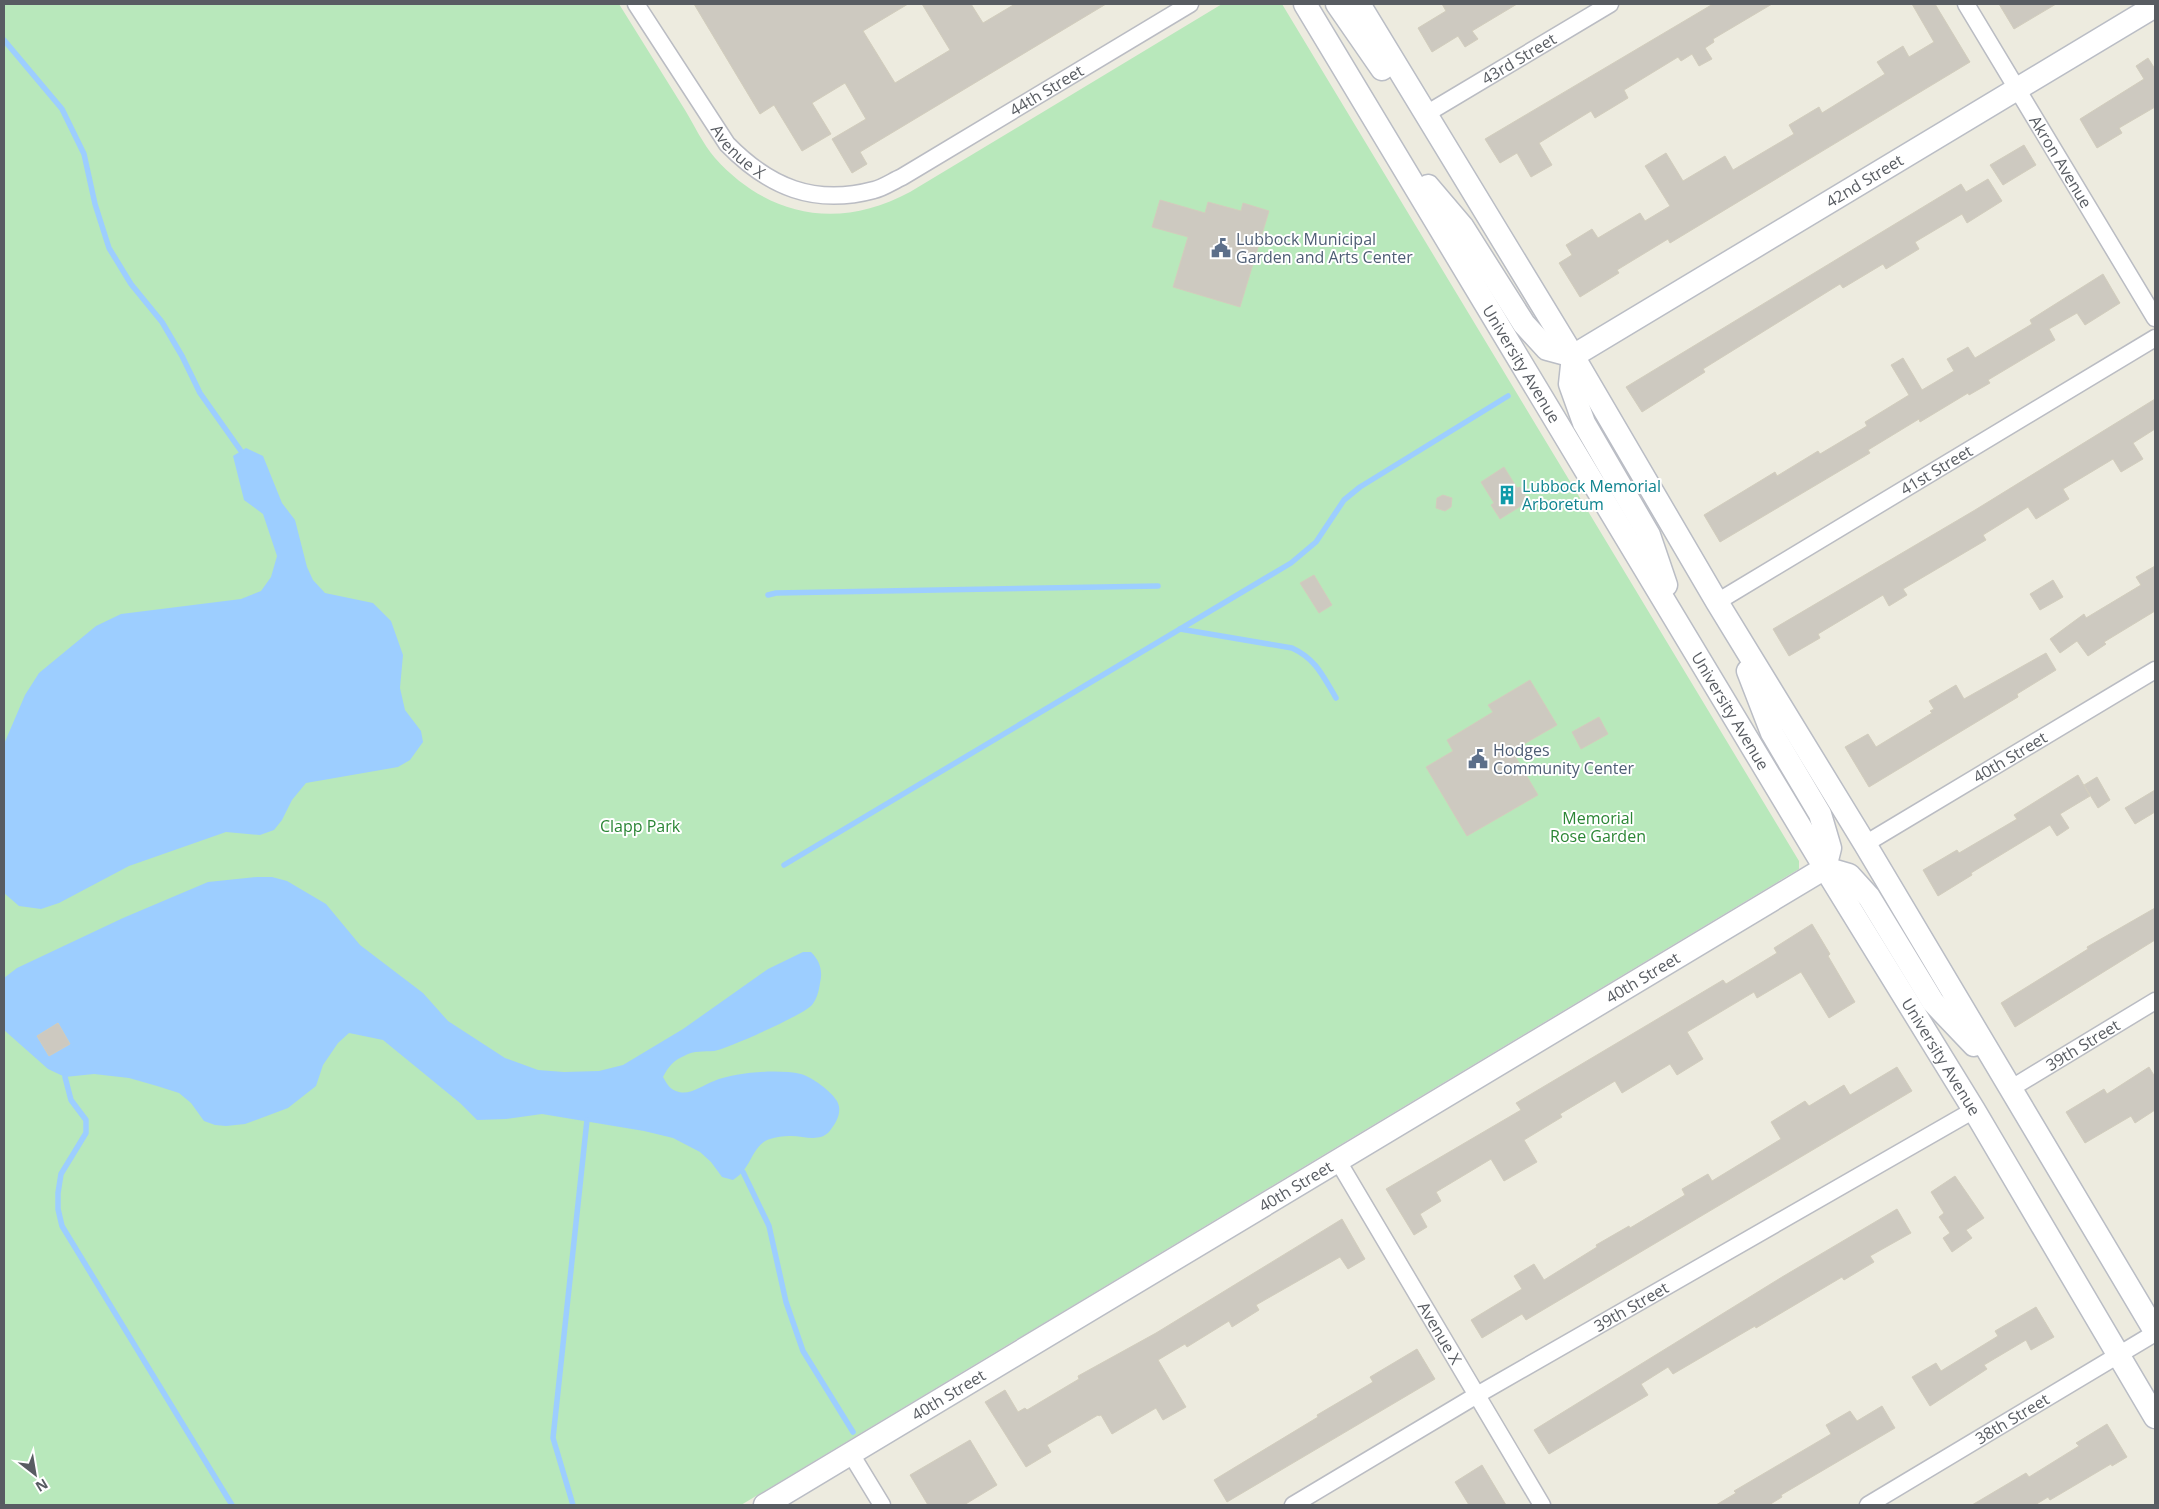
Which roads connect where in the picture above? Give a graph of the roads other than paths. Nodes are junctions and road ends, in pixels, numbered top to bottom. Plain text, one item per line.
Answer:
1 (636, 4) edge
2 (1190, 4) edge
3 (1305, 4) edge
4 (1336, 4) edge
5 (1359, 4) edge
6 (1610, 4) edge
7 (1966, 4) edge
8 (2155, 6) edge
9 (2018, 89) junction
10 (1426, 114) junction
11 (1387, 138) junction
12 (902, 177) joint
13 (2155, 318) edge
14 (2155, 338) edge
15 (1573, 356) junction
16 (1721, 608) junction
17 (1680, 625) junction
18 (2155, 670) edge
19 (1866, 844) junction
20 (1825, 868) junction
21 (2155, 1001) edge
22 (2005, 1081) junction
23 (1974, 1110) junction
24 (1338, 1161) junction
25 (2155, 1332) edge
26 (2118, 1355) junction
27 (1477, 1395) junction
28 (2155, 1417) edge
29 (851, 1454) junction
30 (766, 1505) edge
31 (882, 1505) edge
32 (1292, 1505) edge
33 (1542, 1505) edge
34 (1868, 1505) edge

1 - 12 street, Avenue X
2 - 12 street, 44th Street
3 - 11 main road, University Avenue
4 - 10 main road
5 - 10 main road
6 - 10 street, 43rd Street
7 - 9 street, Akron Avenue
8 - 9 main road, 42nd Street
9 - 13 street, Akron Avenue
9 - 15 main road, 42nd Street
10 - 15 main road
11 - 15 main road
11 - 17 main road, University Avenue
14 - 16 street, 41st Street
15 - 16 main road
15 - 17 main road
16 - 19 main road
16 - 20 main road
17 - 20 main road, University Avenue
18 - 19 street, 40th Street
19 - 22 main road
20 - 22 main road
20 - 23 main road, University Avenue
20 - 24 main road, 40th Street
21 - 22 street, 39th Street
22 - 25 main road
23 - 26 main road, University Avenue
23 - 27 street, 39th Street
24 - 27 street, Avenue X
24 - 29 main road, 40th Street
25 - 26 street, 38th Street
26 - 28 main road, University Avenue
26 - 34 street, 38th Street
27 - 32 street, 39th Street
27 - 33 street, Avenue X
29 - 30 main road, 40th Street
29 - 31 street

